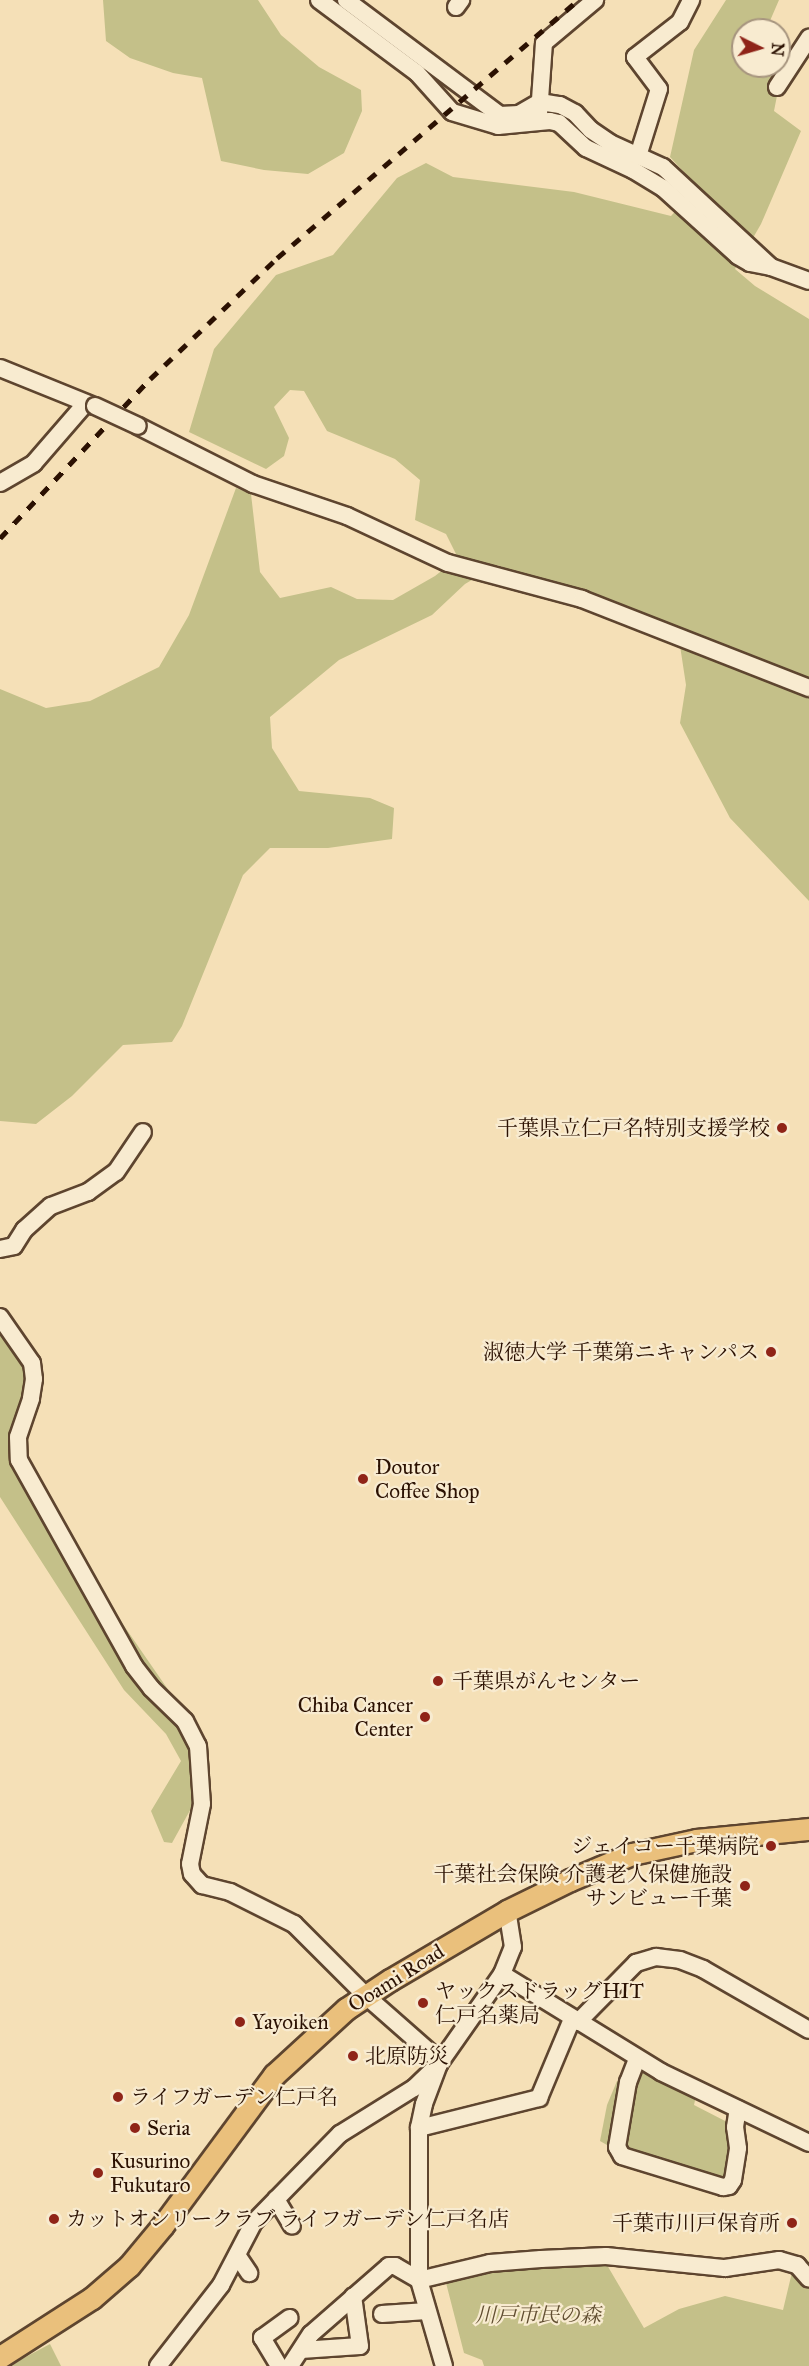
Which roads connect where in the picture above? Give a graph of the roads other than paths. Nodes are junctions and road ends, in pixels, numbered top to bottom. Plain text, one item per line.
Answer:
1 (319, 0) edge
2 (346, 0) edge
3 (595, 0) edge
4 (691, 0) edge
5 (809, 38) edge
6 (777, 87) dead end
7 (540, 102) junction
8 (538, 122) junction
9 (638, 156) junction
10 (771, 267) junction
11 (809, 280) edge
12 (0, 368) edge
13 (91, 404) junction
14 (0, 483) edge
15 (809, 688) edge
16 (143, 1132) dead end
17 (0, 1249) edge
18 (0, 1317) edge
19 (809, 1829) edge
20 (507, 1911) junction
21 (502, 1974) junction
22 (366, 1996) junction
23 (575, 2020) junction
24 (809, 2030) edge
25 (637, 2059) junction
26 (439, 2064) junction
27 (738, 2109) junction
28 (419, 2128) junction
29 (809, 2143) edge
30 (276, 2199) junction
31 (292, 2226) dead end
32 (237, 2255) junction
33 (249, 2273) dead end
34 (809, 2279) edge
35 (419, 2280) junction
36 (353, 2296) junction
37 (427, 2311) junction
38 (382, 2314) dead end
39 (290, 2318) dead end
40 (179, 2342) junction
41 (301, 2350) junction
42 (0, 2357) edge
43 (187, 2358) dead end
44 (158, 2366) edge
45 (279, 2366) edge
46 (290, 2366) edge
47 (444, 2366) edge

1 - 8 street
2 - 7 street
3 - 7 street
4 - 9 street
5 - 6 street
7 - 8 street
7 - 9 street
8 - 10 street
9 - 10 street
10 - 11 street
12 - 13 street
13 - 14 street
13 - 15 street, bridge
16 - 17 street
18 - 22 street
19 - 20 main road, Ooami Road
20 - 21 street
20 - 22 main road, Ooami Road
21 - 23 street
21 - 26 street
22 - 26 street
22 - 42 main road, Ooami Road
23 - 24 street
23 - 25 street
23 - 28 street
25 - 27 street
25 - 27 street
26 - 28 street
26 - 30 street
27 - 29 street
28 - 35 street
30 - 31 street
30 - 32 street
32 - 33 street
32 - 40 street
34 - 35 street
35 - 36 street
35 - 37 street
36 - 41 street
36 - 41 street
37 - 38 street
37 - 47 street
39 - 45 street
40 - 43 street
40 - 44 street
41 - 46 street

